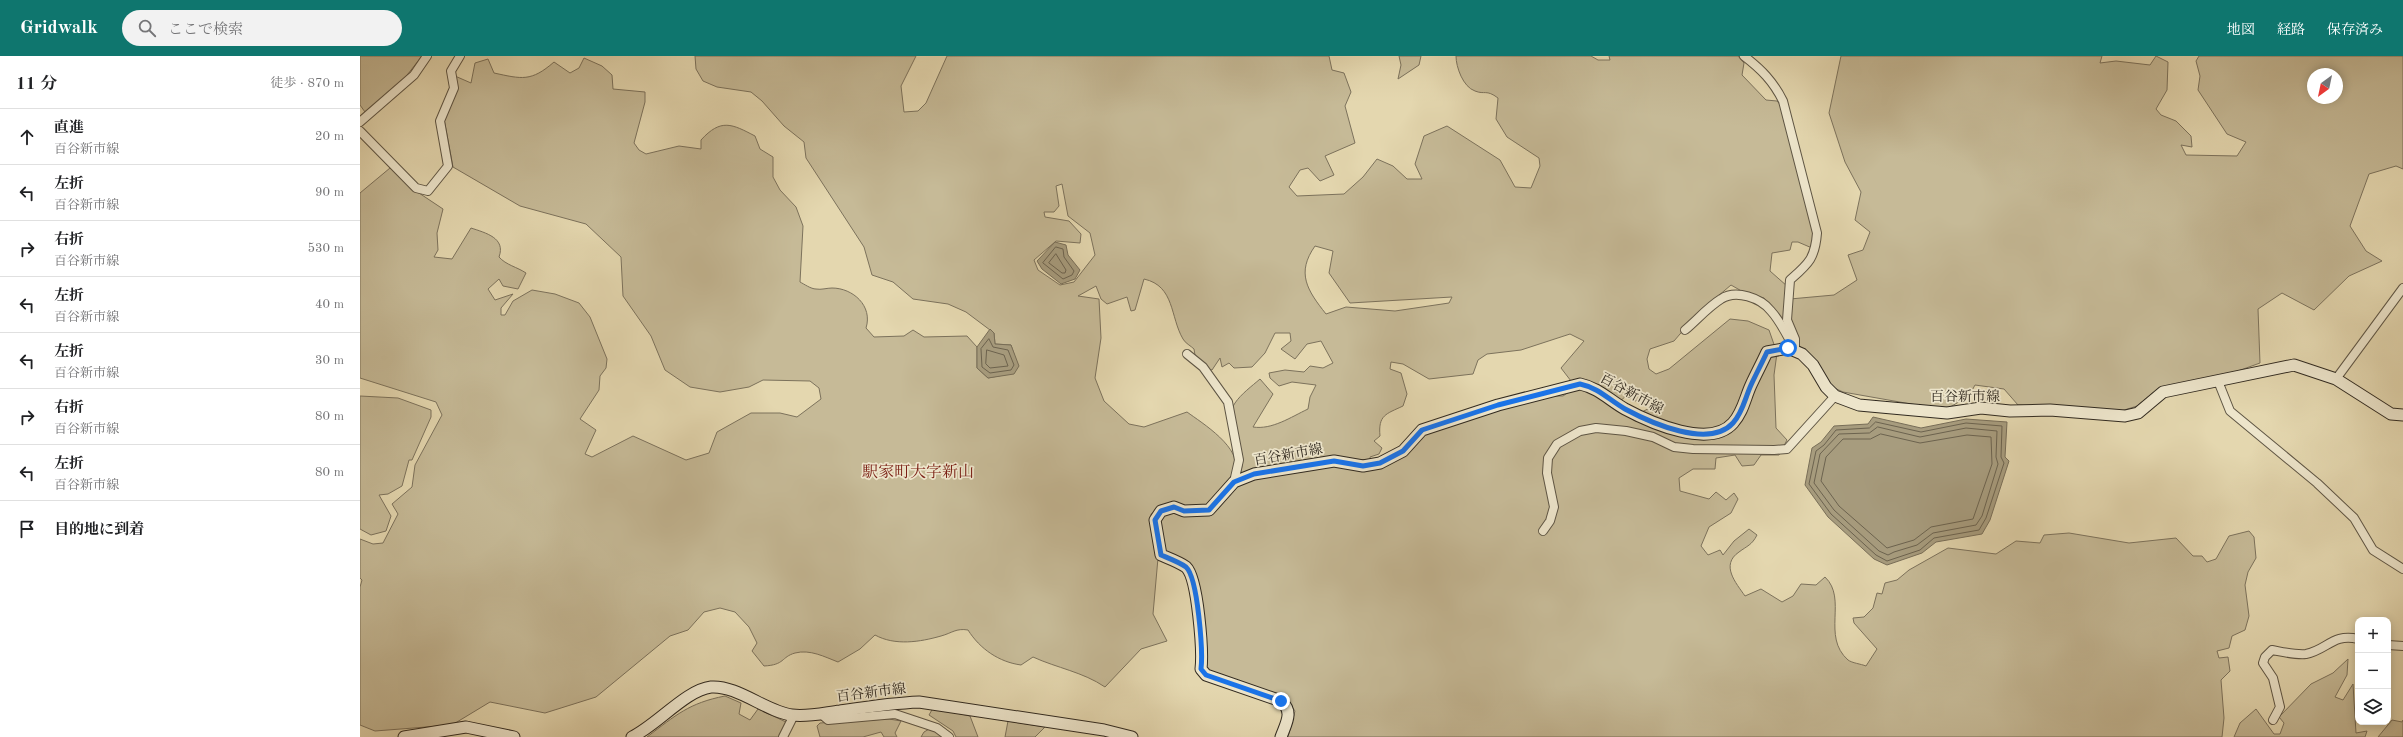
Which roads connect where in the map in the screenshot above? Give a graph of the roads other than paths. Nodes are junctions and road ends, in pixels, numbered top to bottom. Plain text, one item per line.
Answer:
1 (427, 56) edge
2 (460, 56) edge
3 (1744, 56) edge
4 (360, 122) edge
5 (360, 131) edge
6 (2403, 288) edge
7 (1686, 330) dead end
8 (1795, 351) junction
9 (1187, 354) dead end
10 (2336, 379) junction
11 (2218, 382) junction
12 (1835, 396) junction
13 (2403, 415) edge
14 (1234, 482) junction
15 (1543, 531) dead end
16 (2403, 569) edge
17 (2355, 638) edge
18 (2391, 645) edge
19 (2403, 646) edge
20 (821, 714) junction
21 (794, 715) junction
22 (2274, 720) dead end
23 (404, 737) edge
24 (514, 737) edge
25 (632, 737) edge
26 (783, 737) edge
27 (949, 737) edge
28 (1132, 737) edge
29 (1282, 737) edge

1 - 4 street
2 - 5 street
3 - 8 street
6 - 10 street
7 - 8 street
8 - 12 main road, 百谷新市線
8 - 14 main road, 百谷新市線
9 - 14 street
10 - 11 main road, 百谷新市線
10 - 13 main road, 百谷新市線
11 - 12 main road, 百谷新市線
11 - 16 street
12 - 15 street
14 - 29 main road, 百谷新市線
17 - 22 street
18 - 19 street
20 - 21 main road, 百谷新市線
20 - 27 street
20 - 28 main road, 百谷新市線
21 - 25 main road, 百谷新市線
21 - 26 street
23 - 24 main road

